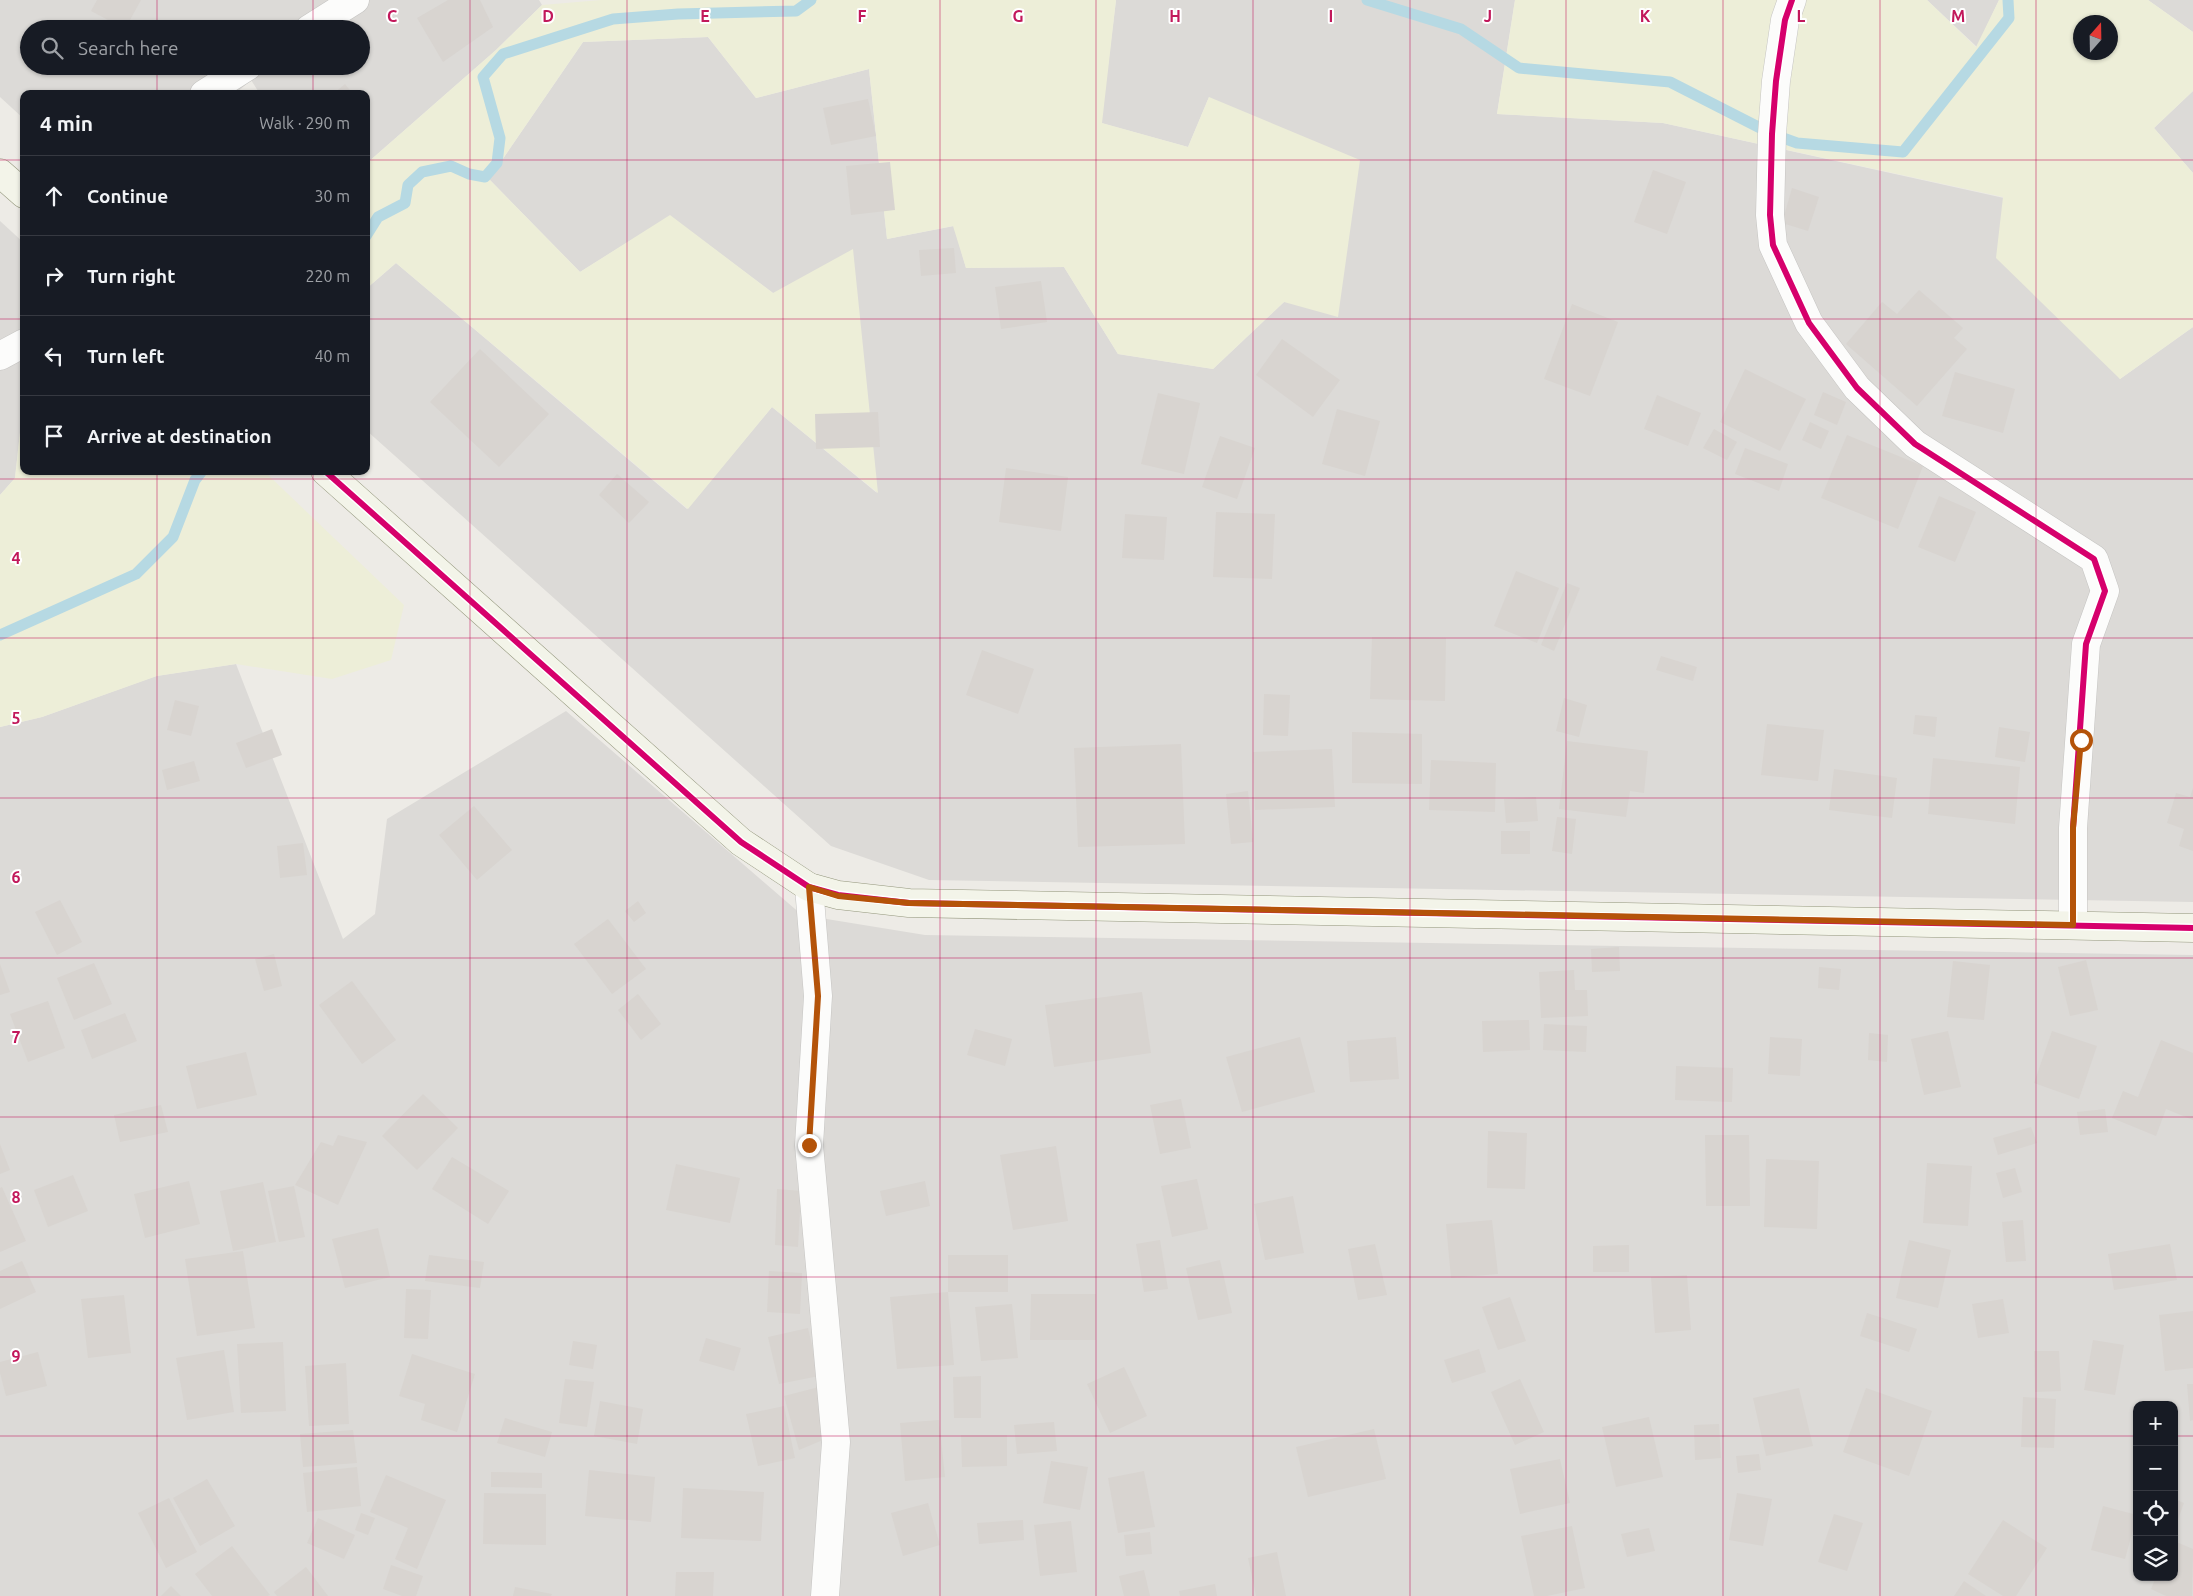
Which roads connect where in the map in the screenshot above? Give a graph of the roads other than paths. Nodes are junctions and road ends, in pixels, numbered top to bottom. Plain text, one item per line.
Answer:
1 (355, 0) edge
2 (1792, 0) edge
3 (323, 20) edge
4 (234, 75) edge
5 (210, 90) edge
6 (0, 172) edge
7 (20, 190) edge
8 (20, 345) edge
9 (0, 356) edge
10 (329, 475) edge
11 (809, 887) junction
12 (2073, 925) junction
13 (2193, 928) edge
14 (825, 1596) edge

1 - 3 street
2 - 12 street
4 - 5 street
6 - 7 street
8 - 9 street
10 - 11 street
11 - 12 street
11 - 14 street
12 - 13 street

